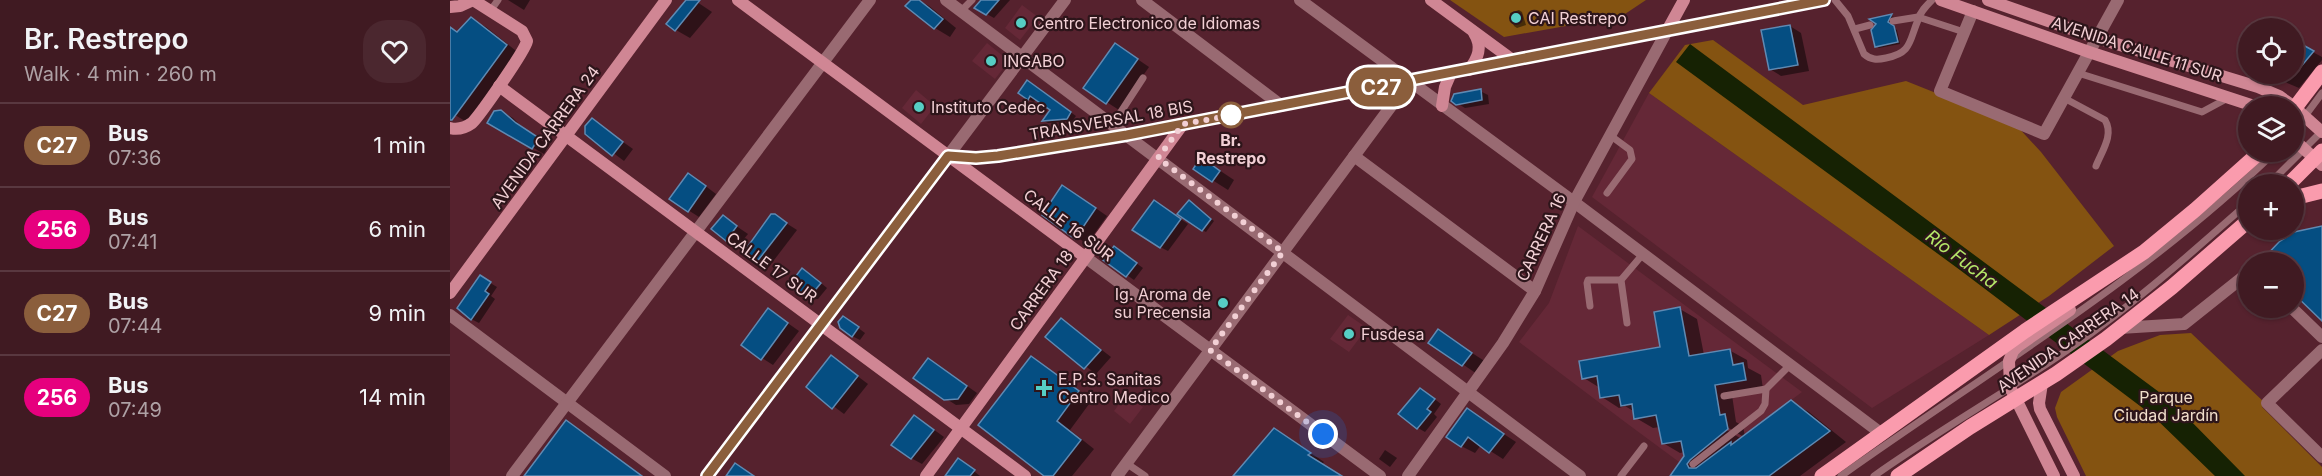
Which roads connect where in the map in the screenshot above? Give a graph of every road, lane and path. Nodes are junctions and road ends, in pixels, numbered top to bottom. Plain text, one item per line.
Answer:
1 (473, 0) edge
2 (666, 0) edge
3 (738, 0) edge
4 (870, 0) edge
5 (946, 0) edge
6 (972, 0) edge
7 (1065, 0) edge
8 (1142, 0) edge
9 (1300, 0) edge
10 (1431, 0) edge
11 (1684, 0) edge
12 (1824, 0) edge
13 (1835, 0) edge
14 (1932, 0) edge
15 (1941, 0) edge
16 (1988, 0) edge
17 (2118, 0) edge
18 (2003, 2) edge
19 (494, 5) edge
20 (450, 7) edge
21 (962, 11) junction
22 (1973, 11) junction
23 (1918, 17) junction
24 (1893, 21) dead end
25 (1870, 26) dead end
26 (1855, 29) junction
27 (1667, 31) junction
28 (1473, 32) junction
29 (1964, 32) junction
30 (2097, 38) junction
31 (2089, 52) junction
32 (1023, 57) junction
33 (1514, 61) junction
34 (824, 63) junction
35 (1469, 70) junction
36 (2322, 72) edge
37 (1451, 73) junction
38 (2078, 73) junction
39 (1143, 78) dead end
40 (1409, 82) junction
41 (499, 86) junction
42 (2322, 93) edge
43 (2279, 96) edge
44 (2229, 97) junction
45 (2064, 98) junction
46 (2304, 98) edge
47 (2238, 100) edge
48 (2304, 104) edge
49 (1282, 106) junction
50 (1442, 106) junction
51 (2304, 116) edge
52 (1113, 124) junction
53 (1183, 124) junction
54 (450, 128) edge
55 (2322, 131) edge
56 (1127, 135) junction
57 (1611, 136) junction
58 (566, 137) junction
59 (948, 156) junction
60 (1354, 156) junction
61 (2316, 156) edge
62 (1158, 158) junction
63 (2249, 162) edge
64 (2264, 162) edge
65 (2096, 166) dead end
66 (2286, 174) edge
67 (2299, 174) edge
68 (2322, 191) edge
69 (1607, 193) dead end
70 (2304, 196) edge
71 (1574, 202) junction
72 (2238, 212) edge
73 (2238, 230) edge
74 (696, 232) junction
75 (1283, 252) junction
76 (1643, 254) junction
77 (1085, 258) junction
78 (1620, 280) junction
79 (2238, 281) edge
80 (1535, 291) junction
81 (450, 293) edge
82 (1590, 306) dead end
83 (2068, 311) junction
84 (450, 315) edge
85 (2302, 318) edge
86 (1627, 322) dead end
87 (822, 324) junction
88 (2120, 328) junction
89 (2100, 335) junction
90 (2031, 337) junction
91 (2322, 337) edge
92 (1210, 350) junction
93 (2322, 350) edge
94 (2009, 361) junction
95 (2063, 361) junction
96 (1791, 364) junction
97 (2042, 383) junction
98 (1766, 388) junction
99 (1469, 392) junction
100 (2013, 394) junction
101 (1724, 396) dead end
102 (566, 402) junction
103 (961, 428) junction
104 (1882, 434) junction
105 (1644, 446) dead end
106 (2322, 457) edge
107 (1126, 462) junction
108 (1693, 464) dead end
109 (512, 476) edge
110 (665, 476) edge
111 (707, 476) edge
112 (926, 476) edge
113 (1025, 476) edge
114 (1116, 476) edge
115 (1145, 476) edge
116 (1380, 476) edge
117 (1407, 476) edge
118 (1580, 476) edge
119 (1621, 476) edge
120 (1822, 476) edge
121 (1841, 476) edge
122 (1874, 476) edge
123 (1898, 476) edge
124 (2054, 476) edge
125 (2074, 476) edge

1 - 19 main road
1 - 20 main road
2 - 58 main road, AVENIDA CARRERA 24
3 - 34 main road, CALLE 16 SUR
4 - 34 street
5 - 21 street
6 - 21 lane
7 - 32 street
8 - 49 street
9 - 40 street
10 - 28 main road
11 - 27 main road, CARRERA 16
12 - 27 main road
13 - 26 lane
14 - 23 lane
15 - 22 main road, AVENIDA CALLE 11 SUR
16 - 18 main road, AVENIDA CALLE 11 SUR
17 - 30 street
18 - 30 main road, AVENIDA CALLE 11 SUR
19 - 41 main road
21 - 32 street
22 - 29 street
22 - 31 main road, AVENIDA CALLE 11 SUR
23 - 24 lane
23 - 26 lane
23 - 29 lane
25 - 26 lane
27 - 33 main road, TRANSVERSAL 18 BIS
27 - 57 street, CARRERA 16
28 - 33 main road
28 - 35 main road
29 - 45 street
30 - 31 street
30 - 43 main road, AVENIDA CALLE 11 SUR
31 - 38 street
31 - 44 main road, AVENIDA CALLE 11 SUR
32 - 52 street
32 - 59 street
33 - 35 main road, TRANSVERSAL 18 BIS
34 - 59 main road, CALLE 16 SUR
34 - 74 street
35 - 37 main road, TRANSVERSAL 18 BIS
36 - 46 main road
37 - 40 main road, TRANSVERSAL 18 BIS
37 - 50 main road
38 - 44 lane
38 - 45 street
39 - 52 lane
40 - 49 main road, TRANSVERSAL 18 BIS
40 - 50 street
40 - 60 street
41 - 54 main road
41 - 58 main road, CALLE 17 SUR
42 - 48 lane
44 - 47 main road, AVENIDA CALLE 11 SUR
45 - 65 lane
49 - 53 main road, TRANSVERSAL 18 BIS
50 - 71 street
51 - 55 main road, AVENIDA CALLE 11 SUR
52 - 56 street
53 - 56 main road, TRANSVERSAL 18 BIS
53 - 62 main road, CARRERA 18
55 - 61 lane
56 - 59 main road, TRANSVERSAL 18 BIS
56 - 62 street
57 - 69 lane
57 - 71 street, CARRERA 16
58 - 74 main road, CALLE 17 SUR
58 - 81 main road, AVENIDA CARRERA 24
59 - 77 main road, CALLE 16 SUR
59 - 87 main road
60 - 75 street
60 - 80 street
61 - 66 lane
61 - 67 main road
62 - 75 street
62 - 77 main road, CARRERA 18
63 - 83 main road, AVENIDA CARRERA 14
64 - 83 lane
68 - 70 main road
71 - 76 street
71 - 80 street, CARRERA 16
72 - 89 lane
73 - 88 main road, AVENIDA CARRERA 14
74 - 87 main road, CALLE 17 SUR
74 - 102 street
75 - 92 street
75 - 99 street
76 - 78 lane
76 - 96 street
77 - 92 street, CALLE 16 SUR
77 - 103 main road, CARRERA 18
78 - 82 lane
78 - 86 lane
79 - 88 street
80 - 99 street, CARRERA 16
83 - 90 main road, AVENIDA CARRERA 14
84 - 102 street
85 - 91 street
87 - 103 main road, CALLE 17 SUR
87 - 111 main road
88 - 89 main road, AVENIDA CARRERA 14
89 - 95 main road, AVENIDA CARRERA 14
90 - 94 main road
90 - 104 main road, AVENIDA CARRERA 14
92 - 107 street
92 - 116 street, CALLE 16 SUR
93 - 106 street
94 - 100 main road
94 - 121 lane
95 - 97 main road, AVENIDA CARRERA 14
95 - 100 lane
96 - 98 lane
96 - 104 street
97 - 100 main road, AVENIDA CARRERA 14
97 - 125 main road
98 - 101 lane
98 - 108 lane
99 - 117 street, CARRERA 16
99 - 118 street
100 - 122 lane
100 - 123 main road, AVENIDA CARRERA 14
100 - 124 main road
102 - 109 street
102 - 110 street
103 - 112 main road, CARRERA 18
103 - 113 main road, CALLE 17 SUR
104 - 120 main road, AVENIDA CARRERA 14
105 - 119 lane
107 - 114 street
107 - 115 lane

